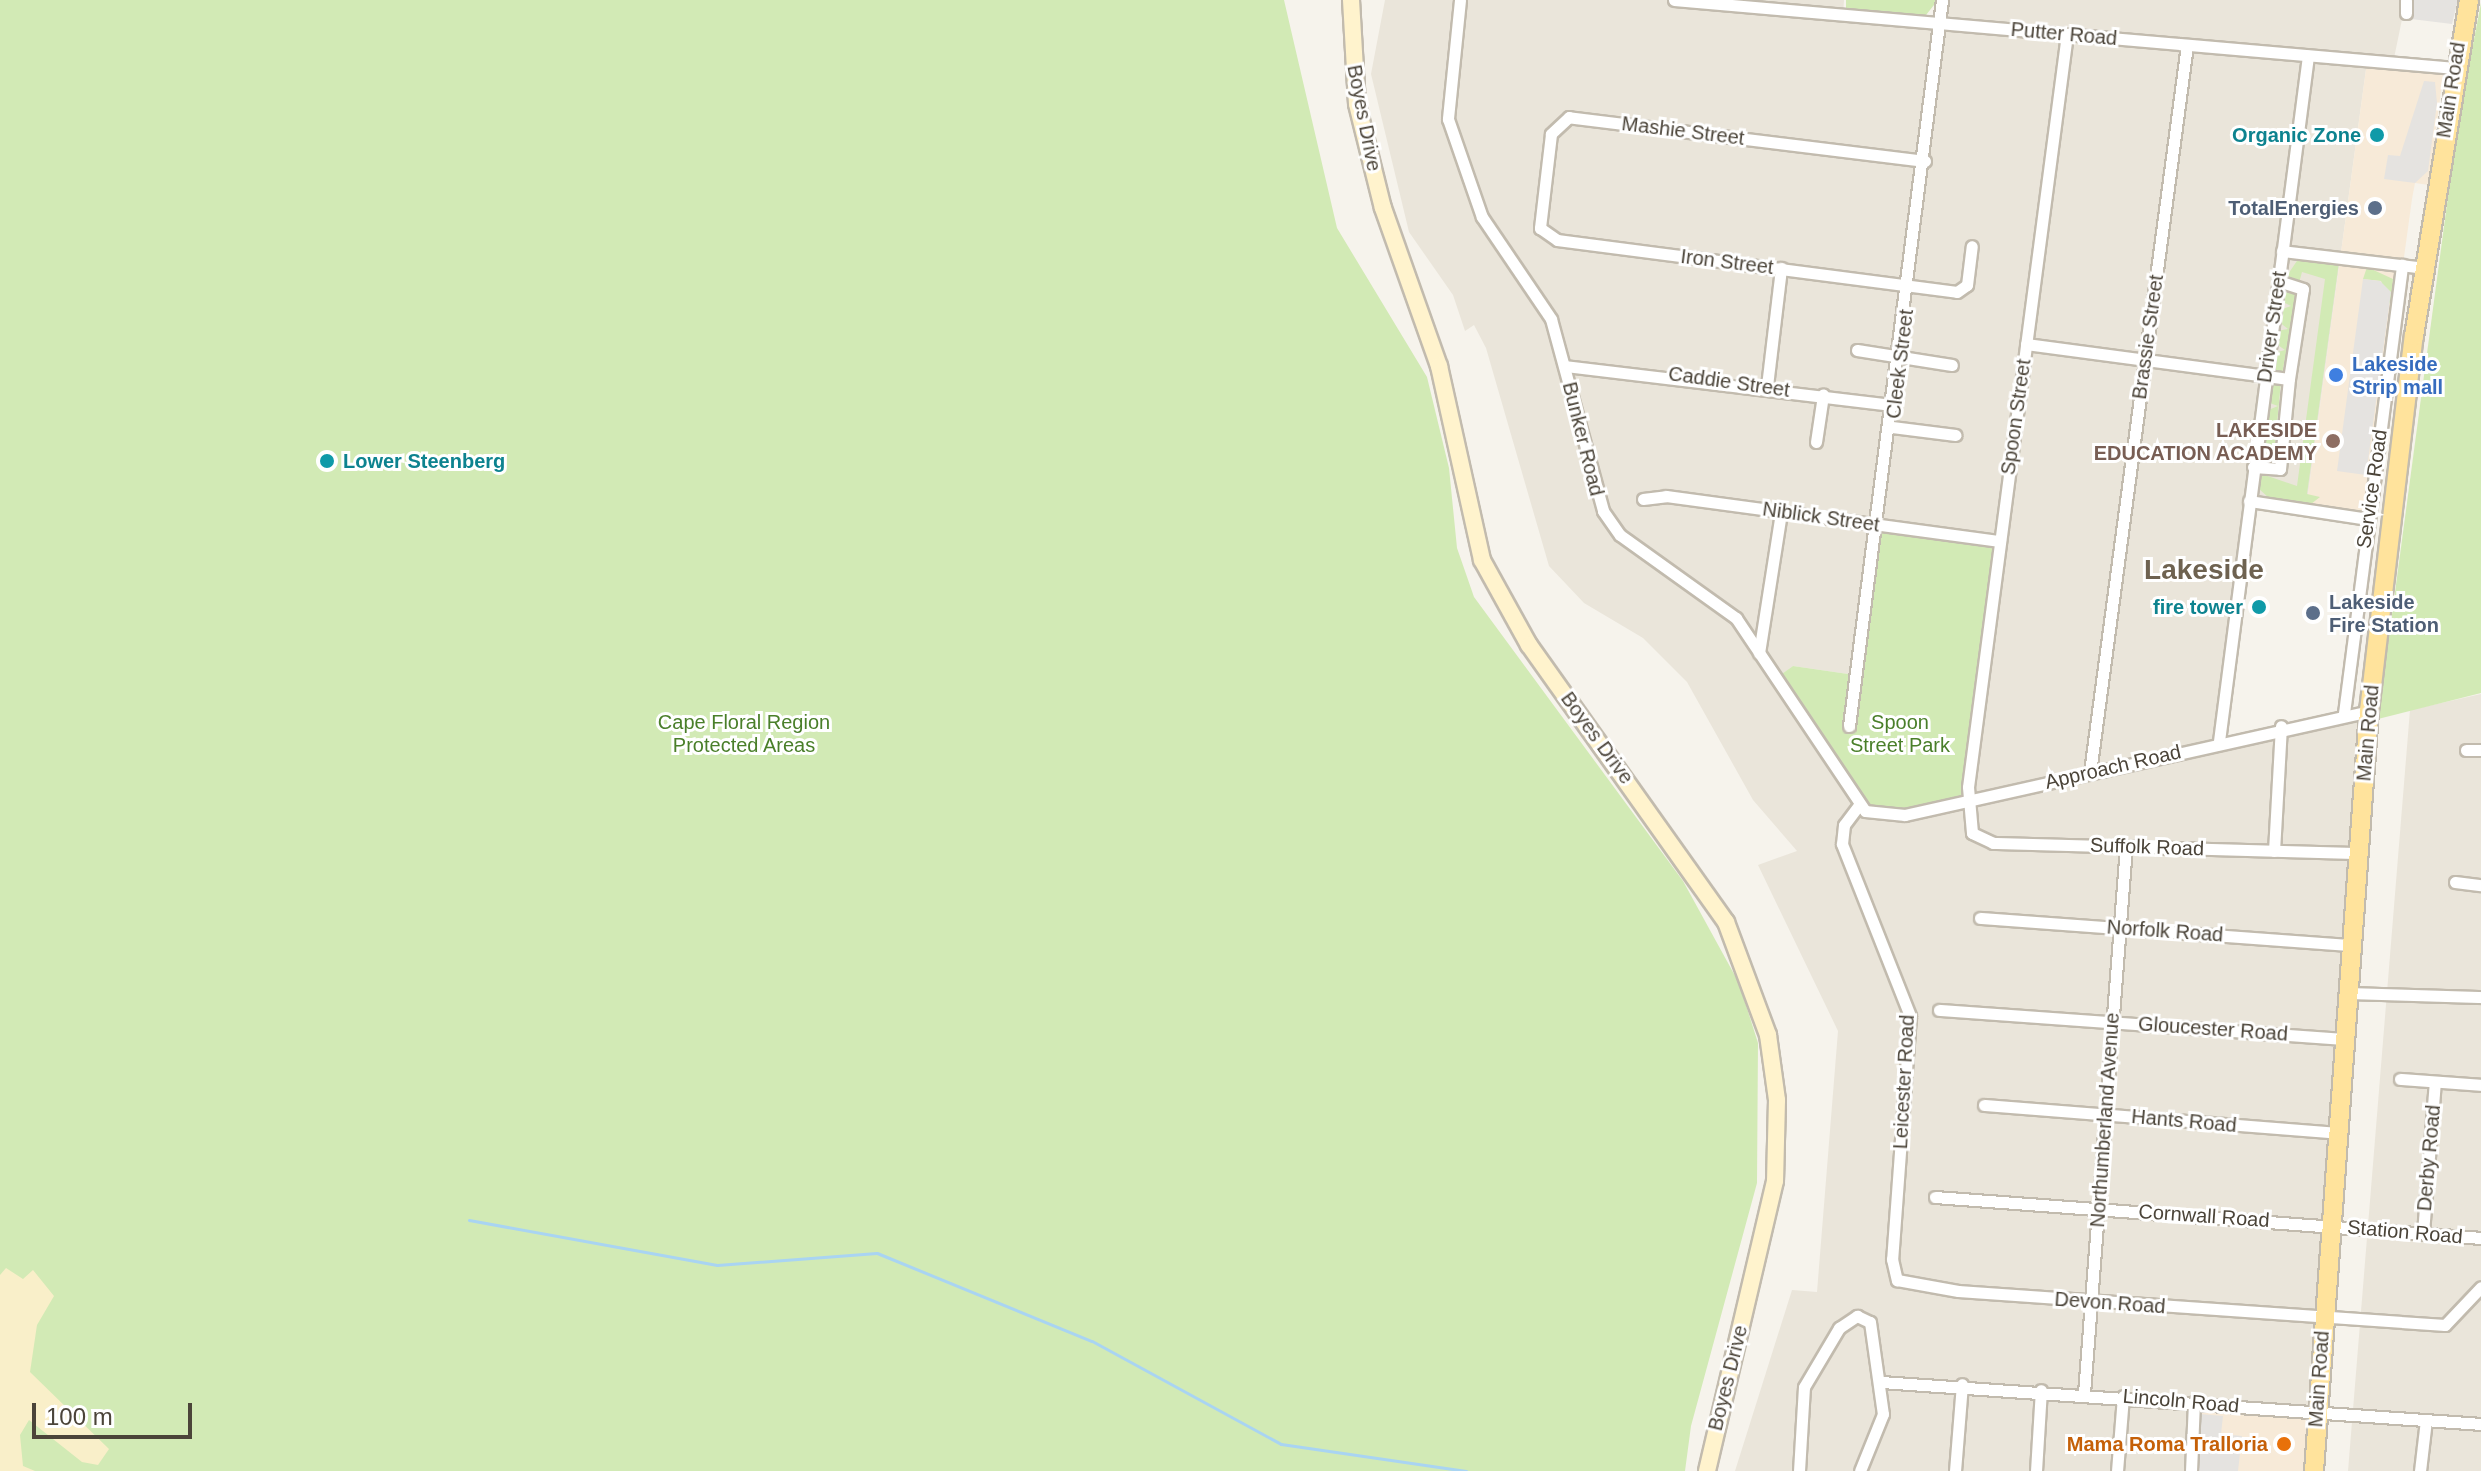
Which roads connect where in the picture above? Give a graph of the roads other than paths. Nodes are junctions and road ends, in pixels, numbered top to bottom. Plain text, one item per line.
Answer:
1 (1351, 0) edge
2 (1460, 0) edge
3 (1674, 0) edge
4 (1942, 0) edge
5 (2406, 0) edge
6 (2469, 0) edge
7 (2406, 13) dead end
8 (1942, 23) junction
9 (2067, 34) junction
10 (2187, 45) junction
11 (2308, 56) junction
12 (2455, 68) junction
13 (1925, 161) junction
14 (1545, 235) joint
15 (1972, 246) dead end
16 (2282, 251) junction
17 (2402, 265) junction
18 (1781, 268) junction
19 (2424, 268) junction
20 (2278, 281) junction
21 (1910, 287) junction
22 (2026, 344) junction
23 (1857, 350) dead end
24 (1900, 357) junction
25 (2145, 360) junction
26 (1952, 365) dead end
27 (1565, 366) junction
28 (2266, 376) junction
29 (2286, 378) junction
30 (1767, 386) junction
31 (1823, 395) junction
32 (1893, 405) junction
33 (1892, 427) junction
34 (1955, 435) dead end
35 (1816, 442) dead end
36 (2253, 467) junction
37 (1643, 499) dead end
38 (2249, 501) junction
39 (1781, 512) junction
40 (2368, 519) junction
41 (1877, 525) junction
42 (2000, 541) junction
43 (2355, 621) junction
44 (2379, 623) junction
45 (1759, 653) junction
46 (2369, 711) junction
47 (2344, 713) junction
48 (1849, 726) dead end
49 (2281, 726) junction
50 (2219, 741) junction
51 (2466, 750) dead end
52 (2481, 750) edge
53 (2090, 772) junction
54 (1970, 801) junction
55 (1859, 805) junction
56 (2126, 846) junction
57 (2274, 851) junction
58 (2358, 853) junction
59 (2455, 882) dead end
60 (2481, 885) edge
61 (1980, 918) dead end
62 (2119, 928) junction
63 (2350, 945) junction
64 (2346, 993) junction
65 (2481, 997) edge
66 (1939, 1010) dead end
67 (2112, 1021) junction
68 (2342, 1039) junction
69 (2400, 1079) dead end
70 (2435, 1082) junction
71 (2481, 1085) edge
72 (1984, 1105) dead end
73 (2105, 1114) junction
74 (2336, 1133) junction
75 (1935, 1197) dead end
76 (2098, 1208) junction
77 (2330, 1226) junction
78 (2423, 1233) junction
79 (2481, 1238) edge
80 (1897, 1280) joint
81 (2481, 1287) edge
82 (2091, 1302) junction
83 (2323, 1318) junction
84 (1881, 1382) junction
85 (1962, 1384) junction
86 (2041, 1390) junction
87 (2084, 1393) junction
88 (2123, 1396) junction
89 (2194, 1402) junction
90 (2317, 1412) junction
91 (2426, 1420) junction
92 (2481, 1424) edge
93 (1707, 1471) edge
94 (1799, 1471) edge
95 (1860, 1471) edge
96 (1955, 1471) edge
97 (2036, 1471) edge
98 (2117, 1471) edge
99 (2191, 1471) edge
100 (2314, 1471) edge
101 (2420, 1471) edge

1 - 93 main road, Boyes Drive
2 - 27 street, Bunker Road
3 - 8 street, Putter Road
4 - 8 street, Cleek Street
5 - 7 street
6 - 12 main road, Main Road
8 - 9 street, Putter Road
8 - 13 street, Cleek Street
9 - 10 street, Putter Road
9 - 22 street, Spoon Street
10 - 11 street, Putter Road
10 - 25 street, Brassie Street
11 - 12 street, Putter Road
11 - 16 street, Driver Street
12 - 19 main road, Main Road
13 - 14 street, Mashie Street
13 - 21 street, Cleek Street
14 - 18 street, Iron Street
15 - 21 street, Iron Street
16 - 17 street
16 - 20 street, Driver Street
17 - 19 street
17 - 40 street, Service Road
18 - 21 street, Iron Street
18 - 30 street
19 - 44 main road, Main Road
20 - 28 street, Driver Street
20 - 29 street
21 - 24 street, Cleek Street
22 - 25 street
22 - 42 street, Spoon Street
23 - 24 street
24 - 26 street
24 - 32 street, Cleek Street
25 - 28 street
25 - 53 street, Brassie Street
27 - 30 street, Caddie Street
27 - 45 street, Bunker Road
28 - 29 street
28 - 36 street, Driver Street
29 - 36 street
30 - 31 street, Caddie Street
31 - 32 street, Caddie Street
31 - 35 street
32 - 33 street, Cleek Street
33 - 34 street
33 - 41 street, Cleek Street
36 - 38 street, Driver Street
37 - 39 street, Niblick Street
38 - 40 street
38 - 50 street, Driver Street
39 - 41 street, Niblick Street
39 - 45 street
40 - 43 street, Service Road
41 - 42 street, Niblick Street
41 - 48 street, Cleek Street
42 - 54 street, Spoon Street
43 - 44 street
43 - 47 street, Service Road
44 - 46 main road, Main Road
45 - 55 street, Bunker Road
46 - 47 street, Approach Road
46 - 58 main road, Main Road
47 - 49 street, Approach Road
49 - 50 street, Approach Road
49 - 57 street
50 - 53 street, Approach Road
51 - 52 street
53 - 54 street, Approach Road
54 - 55 street, Approach Road
54 - 56 street, Suffolk Road
55 - 80 street, Leicester Road
56 - 57 street, Suffolk Road
56 - 62 street, Northumberland Avenue
57 - 58 street, Suffolk Road
58 - 63 main road, Main Road
59 - 60 street
61 - 62 street, Norfolk Road
62 - 63 street, Norfolk Road
62 - 67 street, Northumberland Avenue
63 - 64 main road, Main Road
64 - 65 street
64 - 68 main road, Main Road
66 - 67 street, Gloucester Road
67 - 68 street, Gloucester Road
67 - 73 street, Northumberland Avenue
68 - 74 main road, Main Road
69 - 70 street
70 - 71 street
70 - 78 street, Derby Road
72 - 73 street, Hants Road
73 - 74 street, Hants Road
73 - 76 street, Northumberland Avenue
74 - 77 main road, Main Road
75 - 76 street, Cornwall Road
76 - 77 street, Cornwall Road
76 - 82 street, Northumberland Avenue
77 - 78 street, Station Road
77 - 83 main road, Main Road
78 - 79 street, Station Road
80 - 82 street, Devon Road
81 - 83 street, Devon Road
82 - 83 street, Devon Road
82 - 87 street, Northumberland Avenue
83 - 90 main road, Main Road
84 - 85 street, Lincoln Road
84 - 94 street
84 - 95 street
85 - 86 street, Lincoln Road
85 - 96 street
86 - 87 street, Lincoln Road
86 - 97 street
87 - 88 street, Lincoln Road
88 - 89 street, Lincoln Road
88 - 98 street
89 - 90 street, Lincoln Road
89 - 99 street
90 - 91 street, Lincoln Road
90 - 100 main road, Main Road
91 - 92 street, Lincoln Road
91 - 101 street

